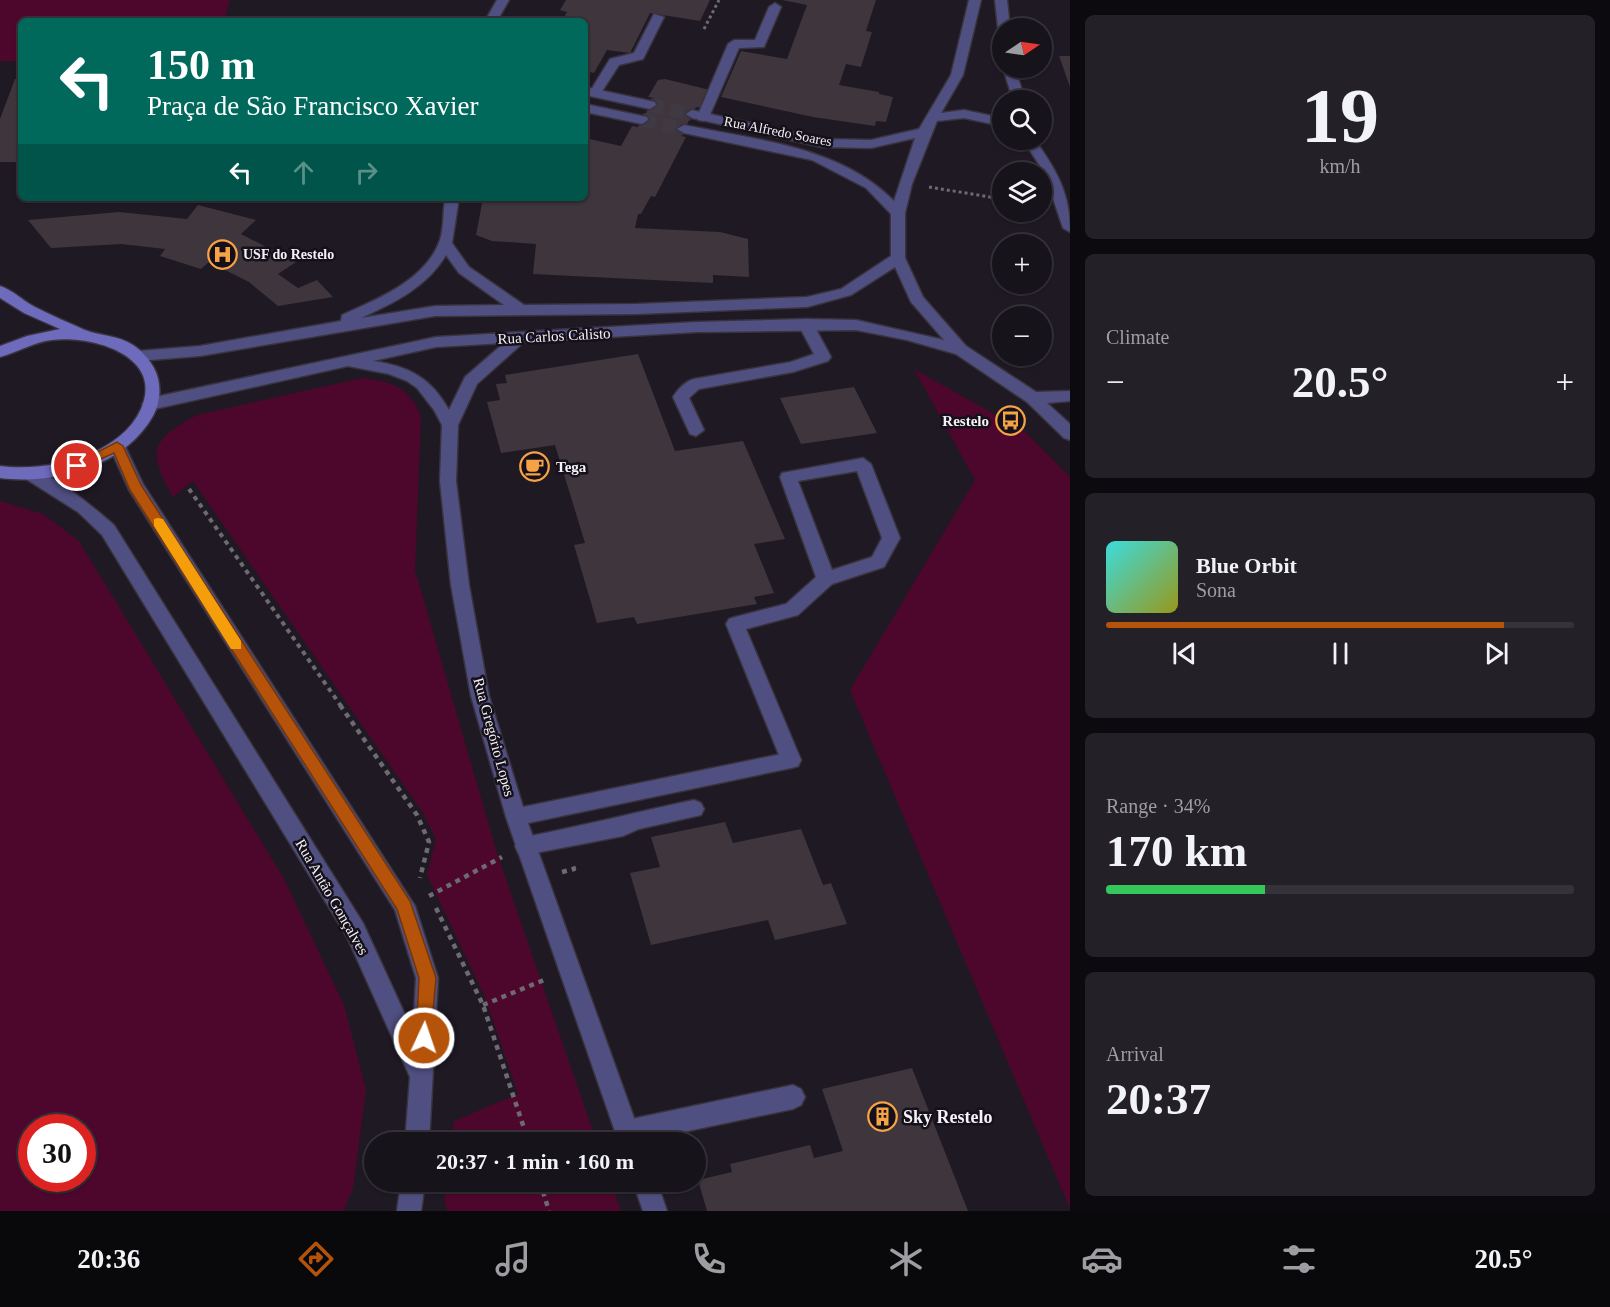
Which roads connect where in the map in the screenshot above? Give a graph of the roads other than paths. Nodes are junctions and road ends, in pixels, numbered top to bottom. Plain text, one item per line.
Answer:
1 (503, 0) edge
2 (975, 0) edge
3 (1001, 0) edge
4 (775, 7) dead end
5 (658, 17) dead end
6 (493, 18) edge
7 (1003, 18) edge
8 (590, 92) edge
9 (650, 105) tunnel mouth
10 (588, 109) edge
11 (698, 115) junction
12 (933, 118) junction
13 (642, 120) tunnel mouth
14 (992, 120) edge
15 (924, 132) junction
16 (1052, 173) edge
17 (1052, 175) edge
18 (1070, 184) edge
19 (452, 201) edge
20 (898, 213) junction
21 (1070, 228) edge
22 (445, 243) junction
23 (898, 258) junction
24 (0, 291) edge
25 (519, 309) junction
26 (806, 324) junction
27 (326, 328) junction
28 (86, 335) junction
29 (518, 339) junction
30 (961, 350) junction
31 (0, 352) edge
32 (138, 356) junction
33 (337, 362) junction
34 (1070, 396) edge
35 (1033, 398) junction
36 (150, 404) junction
37 (450, 425) junction
38 (696, 429) dead end
39 (1070, 434) edge
40 (117, 446) junction
41 (0, 472) edge
42 (32, 475) junction
43 (826, 579) junction
44 (694, 809) dead end
45 (516, 817) junction
46 (525, 846) junction
47 (422, 1078) junction
48 (793, 1097) dead end
49 (418, 1132) edge
50 (627, 1132) edge
51 (653, 1132) edge
52 (412, 1192) edge
53 (648, 1192) edge
54 (409, 1211) edge
55 (655, 1211) edge

1 - 6 street
2 - 12 street
3 - 7 street
4 - 11 street
5 - 8 street
8 - 9 street
10 - 13 street
11 - 15 street, Rua Alfredo Soares
11 - 20 street, Rua Alfredo Soares
12 - 14 street
12 - 15 street
15 - 20 street
16 - 18 street
17 - 21 street
19 - 22 street
20 - 23 street
22 - 25 street
22 - 27 street
23 - 25 street, Rua Carlos Calisto
23 - 30 street
24 - 28 main road
25 - 27 street, Rua Carlos Calisto
26 - 29 street, Rua Carlos Calisto
26 - 30 street, Rua Carlos Calisto
26 - 38 street
27 - 32 street, Rua Carlos Calisto
28 - 31 main road
28 - 32 main road
29 - 33 street, Rua Carlos Calisto
29 - 37 street, Rua Gregório Lopes
30 - 35 street
32 - 36 main road
33 - 36 street, Rua Carlos Calisto
33 - 37 street
34 - 35 street
35 - 39 street
36 - 40 main road
37 - 45 street, Rua Gregório Lopes
40 - 42 main road
40 - 47 street
41 - 42 main road
42 - 47 street, Rua Antão Gonçalves
43 - 43 street
43 - 45 street
44 - 46 street
45 - 46 street, Rua Gregório Lopes
46 - 50 street, Rua Gregório Lopes
47 - 49 street
48 - 51 street
52 - 54 street
53 - 55 street

